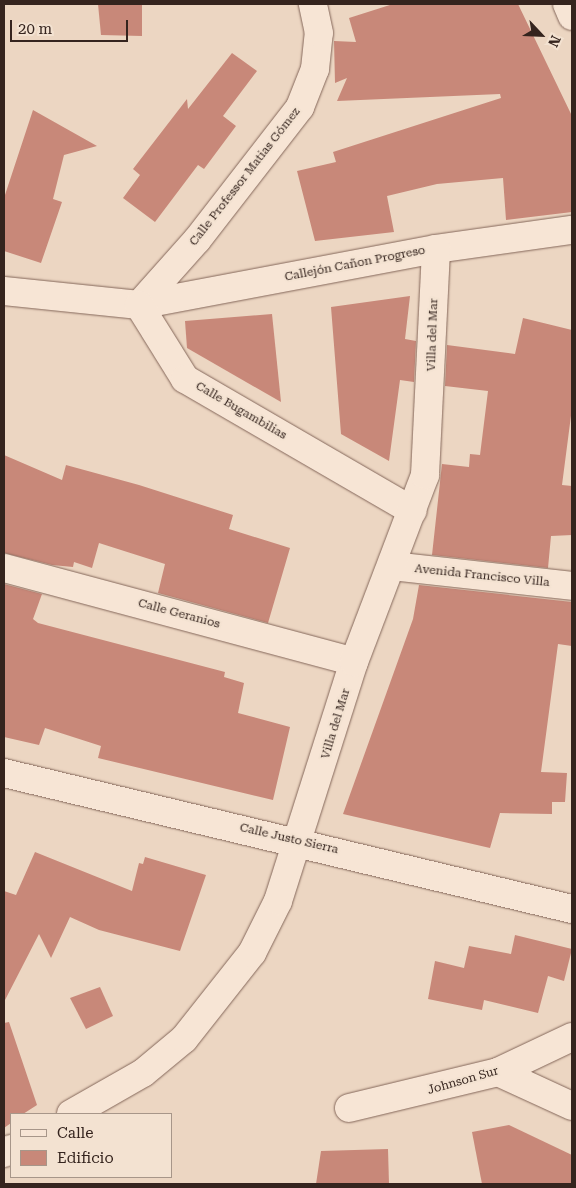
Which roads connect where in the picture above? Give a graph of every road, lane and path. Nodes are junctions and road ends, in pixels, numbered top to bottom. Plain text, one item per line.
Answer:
1 (313, 4) edge
2 (567, 4) edge
3 (572, 16) edge
4 (572, 230) edge
5 (436, 249) junction
6 (4, 291) edge
7 (140, 305) junction
8 (413, 511) junction
9 (392, 566) junction
10 (4, 568) edge
11 (572, 586) edge
12 (354, 662) junction
13 (4, 773) edge
14 (300, 841) junction
15 (572, 910) edge
16 (572, 1037) edge
17 (498, 1072) junction
18 (572, 1106) edge
19 (349, 1108) dead end
20 (73, 1113) edge

1 - 7 street, Calle Professor Matias Gómez
2 - 3 street
4 - 5 street, Callejón Cañon Progreso
5 - 7 street, Callejón Cañon Progreso
5 - 8 street, Villa del Mar
6 - 7 street
7 - 8 street, Calle Bugambilias
8 - 9 street, Villa del Mar
9 - 11 street, Avenida Francisco Villa
9 - 12 street, Villa del Mar
10 - 12 street, Calle Geranios
12 - 14 street, Villa del Mar
13 - 14 street, Calle Justo Sierra
14 - 15 street, Calle Justo Sierra
14 - 20 street, Villa del Mar
16 - 17 street, Johnson Sur
17 - 18 street
17 - 19 street, Johnson Sur

